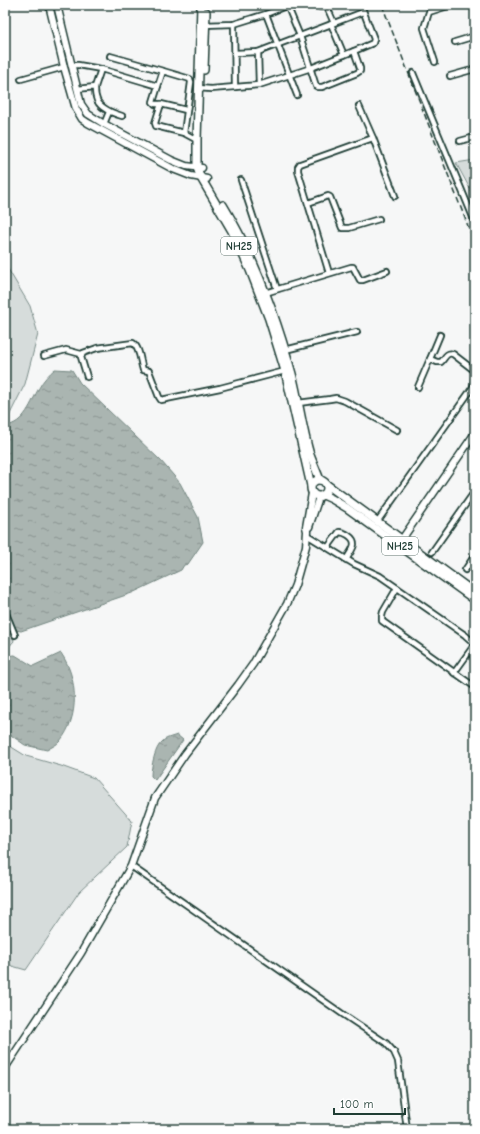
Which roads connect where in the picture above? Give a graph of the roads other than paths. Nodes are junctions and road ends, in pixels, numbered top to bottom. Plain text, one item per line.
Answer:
1 (49, 5) edge
2 (57, 5) edge
3 (201, 5) edge
4 (206, 5) edge
5 (287, 5) edge
6 (317, 5) edge
7 (361, 5) edge
8 (451, 5) edge
9 (327, 6) edge
10 (363, 12) junction
11 (266, 14) junction
12 (234, 24) junction
13 (332, 24) junction
14 (203, 25) junction
15 (300, 36) junction
16 (475, 36) edge
17 (455, 42) dead end
18 (278, 44) junction
19 (354, 51) junction
20 (235, 52) junction
21 (258, 52) junction
22 (344, 55) junction
23 (110, 56) dead end
24 (435, 62) dead end
25 (71, 65) junction
26 (64, 67) junction
27 (311, 68) junction
28 (101, 69) junction
29 (475, 69) edge
30 (163, 71) junction
31 (413, 73) dead end
32 (289, 75) junction
33 (450, 76) dead end
34 (21, 79) dead end
35 (259, 85) junction
36 (158, 86) junction
37 (95, 87) junction
38 (235, 87) junction
39 (201, 88) junction
40 (77, 89) junction
41 (297, 95) dead end
42 (161, 104) junction
43 (359, 106) dead end
44 (186, 110) junction
45 (109, 112) junction
46 (122, 116) dead end
47 (104, 124) junction
48 (184, 133) junction
49 (475, 137) edge
50 (373, 138) junction
51 (196, 140) junction
52 (460, 142) dead end
53 (200, 168) junction
54 (204, 179) junction
55 (241, 180) dead end
56 (395, 196) dead end
57 (308, 203) junction
58 (379, 219) dead end
59 (475, 222) edge
60 (388, 271) dead end
61 (328, 273) junction
62 (277, 289) junction
63 (265, 293) junction
64 (357, 332) dead end
65 (440, 335) dead end
66 (285, 350) junction
67 (81, 354) junction
68 (44, 356) dead end
69 (430, 359) junction
70 (285, 371) junction
71 (475, 371) edge
72 (475, 376) edge
73 (87, 377) dead end
74 (418, 387) dead end
75 (474, 387) edge
76 (298, 403) junction
77 (397, 430) dead end
78 (475, 433) edge
79 (323, 482) junction
80 (475, 491) edge
81 (316, 493) junction
82 (377, 522) junction
83 (307, 533) junction
84 (400, 543) junction
85 (328, 547) junction
86 (432, 552) dead end
87 (475, 556) edge
88 (346, 560) junction
89 (466, 570) dead end
90 (397, 588) junction
91 (475, 593) edge
92 (475, 600) edge
93 (5, 611) edge
94 (15, 635) dead end
95 (475, 644) edge
96 (454, 673) junction
97 (475, 687) edge
98 (131, 866) junction
99 (5, 1068) edge
100 (407, 1129) edge

1 - 26 street
2 - 25 street
3 - 14 main road, NH25
4 - 14 main road, NH25
5 - 11 street
5 - 15 street
6 - 9 street
7 - 10 street
8 - 24 street
9 - 13 street
10 - 13 street
10 - 19 street
11 - 12 street
11 - 18 street
12 - 14 street
12 - 20 street
13 - 15 street
13 - 22 street
14 - 39 main road, NH25
15 - 18 street
15 - 27 street
16 - 17 street
18 - 21 street
18 - 32 street
19 - 22 street
19 - 27 street
20 - 21 street
20 - 38 street
21 - 35 street
22 - 27 street
23 - 30 street
25 - 28 street
25 - 40 street
26 - 34 street
26 - 54 street
27 - 32 street
28 - 36 street
28 - 37 street
29 - 33 street
30 - 36 street
30 - 44 street
31 - 59 street
32 - 35 street
32 - 41 street
35 - 38 street
36 - 42 street
37 - 40 street
37 - 45 street
38 - 39 street
39 - 51 main road, NH25
39 - 53 main road, NH25
40 - 47 street
42 - 44 street
42 - 48 street
43 - 50 street
44 - 48 street
45 - 46 street
45 - 47 street
47 - 53 street
48 - 51 street
49 - 52 street
50 - 56 street
50 - 57 street
51 - 53 main road, NH25
53 - 54 main road, NH25
54 - 63 main road, NH25
54 - 70 main road, NH25
55 - 62 street
57 - 58 street
57 - 61 street
60 - 61 street
61 - 62 street
62 - 63 street
63 - 66 main road, NH25
64 - 66 street
65 - 69 street
66 - 76 main road, NH25
67 - 68 street
67 - 70 street
67 - 73 street
69 - 71 street
69 - 74 street
70 - 81 main road, NH25
72 - 75 street
75 - 82 street
76 - 77 street
76 - 79 main road, NH25
78 - 84 street
79 - 81 main road
79 - 81 main road
79 - 82 main road, NH25
80 - 86 street
81 - 83 street
81 - 84 main road, NH25
82 - 84 main road, NH25
83 - 85 street
83 - 98 street
84 - 91 main road, NH25
84 - 92 main road, NH25
85 - 88 street
85 - 88 street
87 - 89 street
88 - 90 street
90 - 95 street
90 - 96 street
93 - 94 street
95 - 96 street
96 - 97 street
98 - 99 street
98 - 100 street

